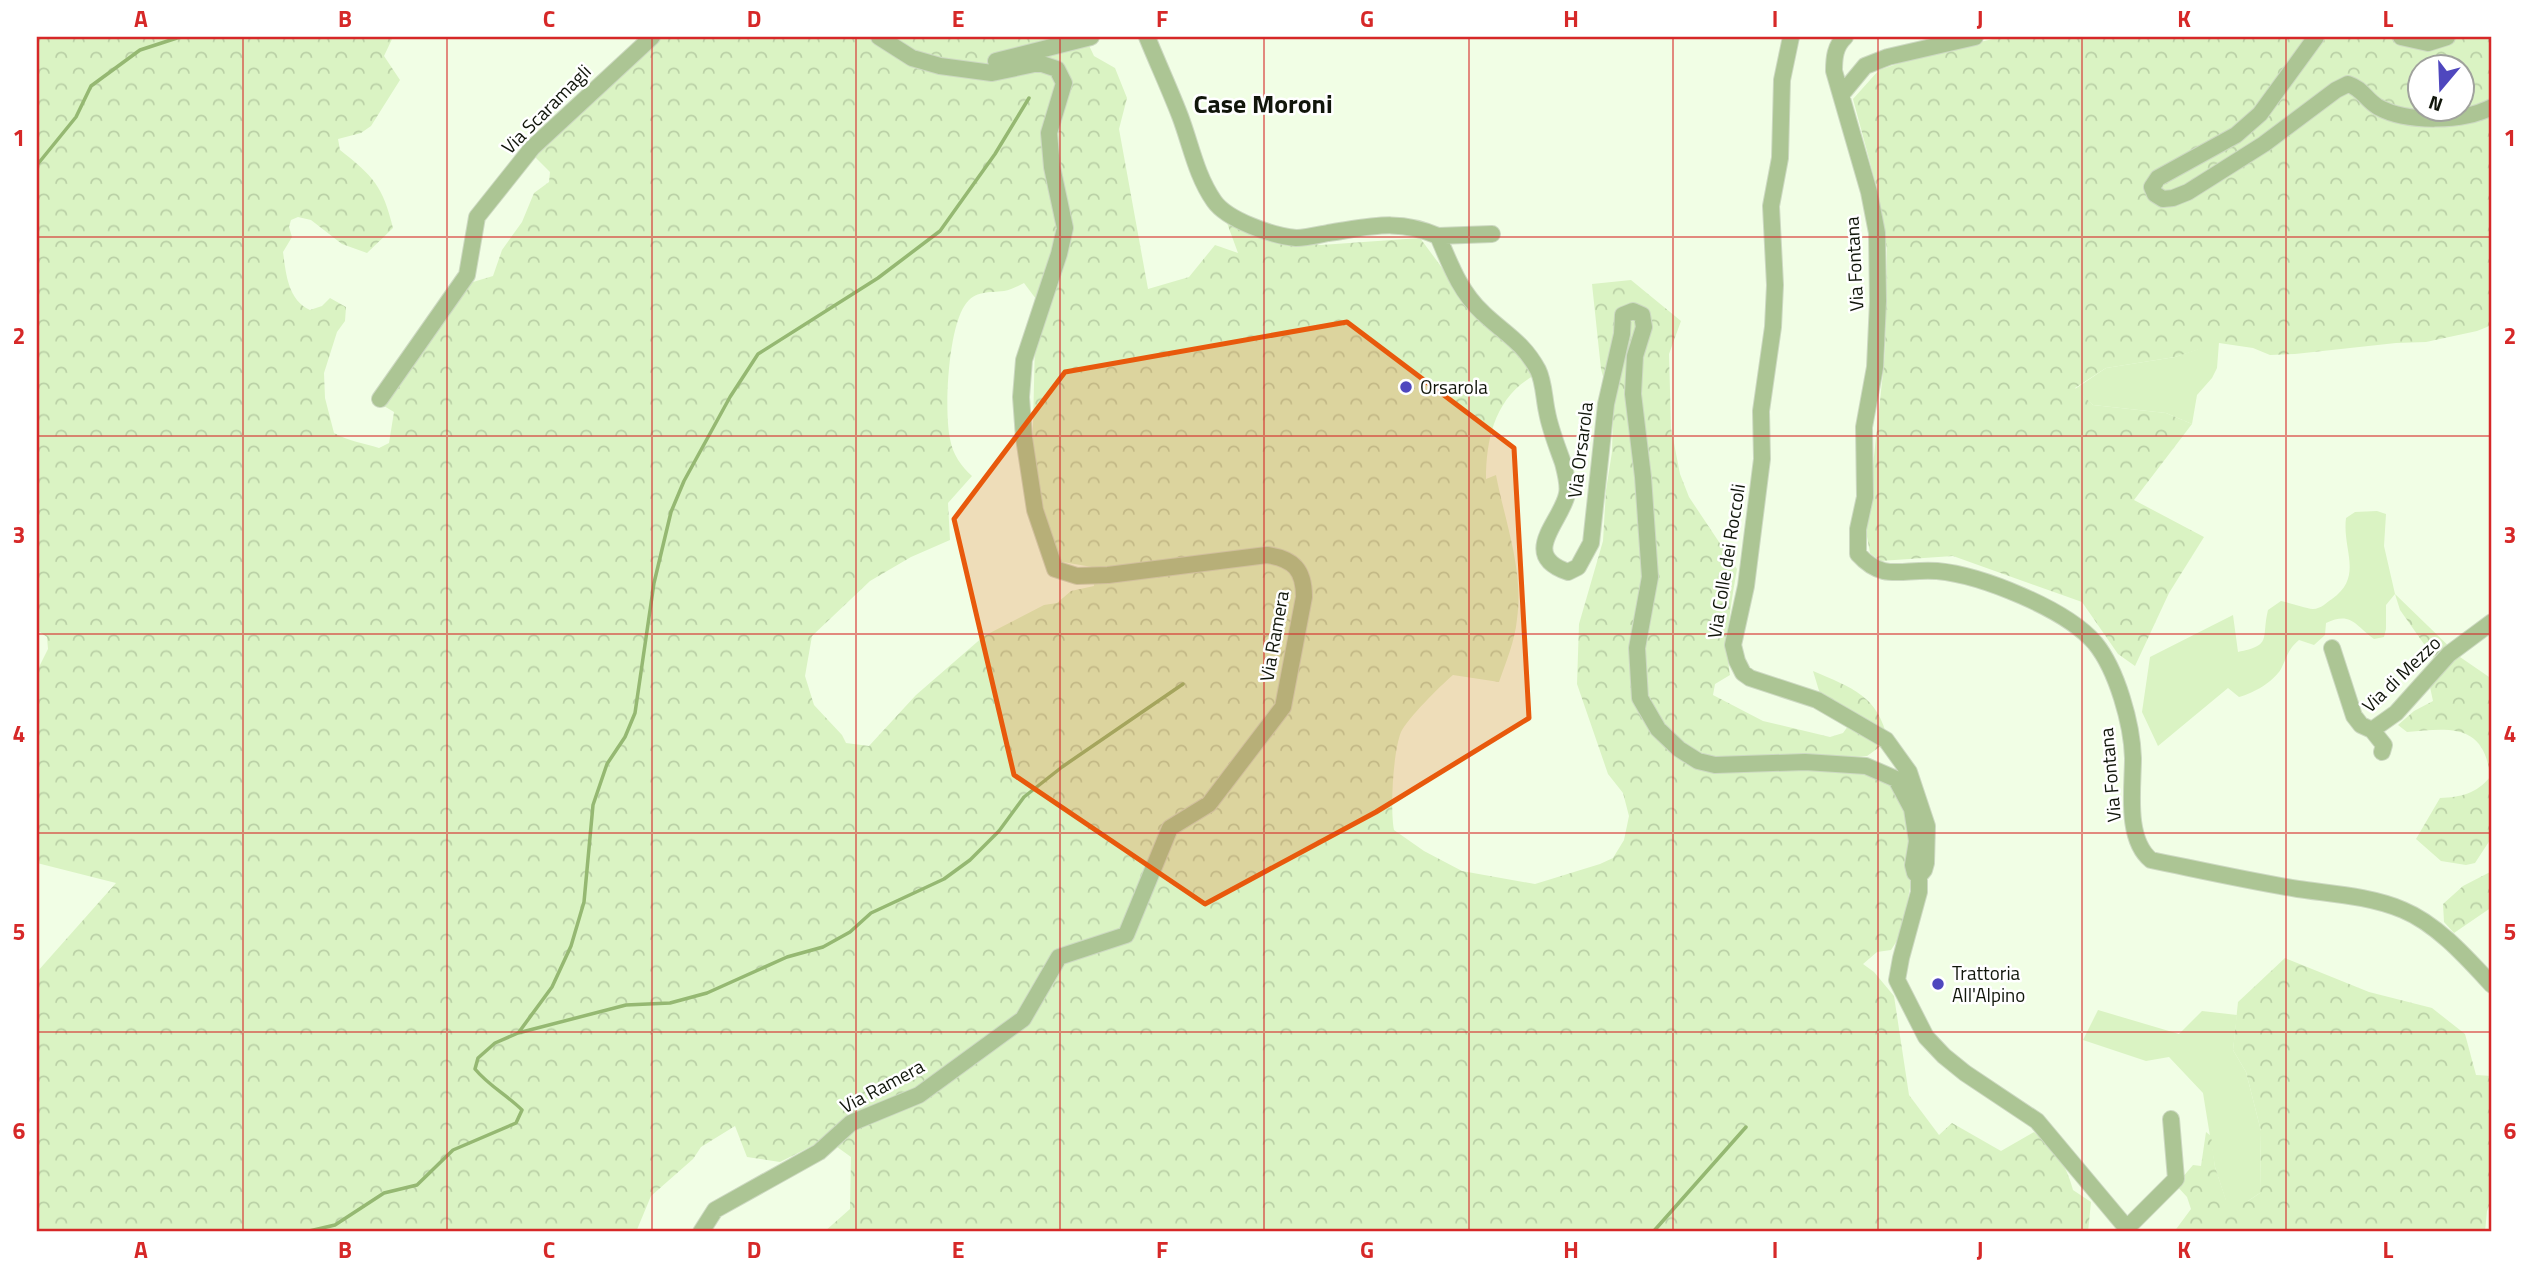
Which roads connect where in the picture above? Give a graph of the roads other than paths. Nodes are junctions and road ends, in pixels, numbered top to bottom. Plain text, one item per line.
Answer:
1 (652, 37) edge
2 (879, 37) edge
3 (1091, 37) edge
4 (1147, 37) edge
5 (1791, 37) edge
6 (1845, 37) edge
7 (1975, 37) edge
8 (2316, 37) edge
9 (2401, 37) edge
10 (2447, 37) edge
11 (971, 69) junction
12 (1841, 95) junction
13 (2492, 107) edge
14 (1492, 234) dead end
15 (1438, 236) junction
16 (380, 399) dead end
17 (2492, 622) edge
18 (2332, 648) dead end
19 (2372, 730) junction
20 (2382, 752) dead end
21 (1919, 876) junction
22 (2492, 985) edge
23 (2171, 1119) dead end
24 (2128, 1228) edge
25 (701, 1232) edge

1 - 16 street, Via Scaramagli
2 - 11 street
3 - 11 street
4 - 15 street
5 - 21 street, Via Colle dei Roccoli
6 - 12 street, Via Fontana
7 - 12 street
8 - 13 street
9 - 10 street
11 - 25 street, Via Ramera
12 - 22 street, Via Fontana
14 - 15 street
15 - 21 street, Via Orsarola
17 - 19 street, Via di Mezzo
18 - 19 street, Via di Mezzo
19 - 20 street, Via di Mezzo
21 - 24 street, Via Colle dei Roccoli
23 - 24 street, Via Colle dei Roccoli

